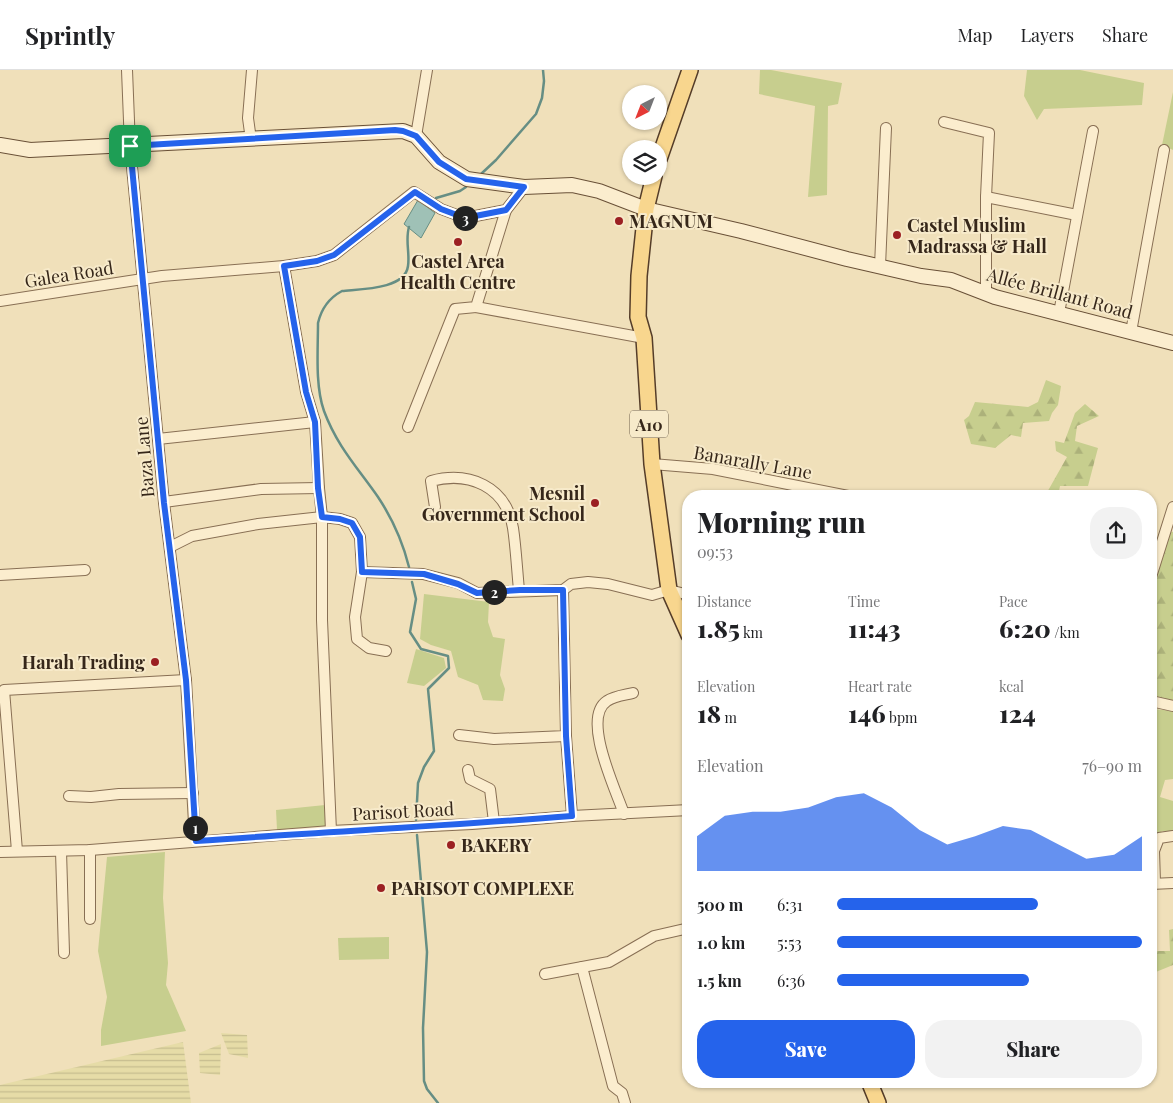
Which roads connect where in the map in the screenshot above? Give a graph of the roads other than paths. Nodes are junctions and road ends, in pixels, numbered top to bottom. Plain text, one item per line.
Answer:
1 (127, 70) edge
2 (252, 70) edge
3 (427, 70) edge
4 (690, 70) edge
5 (944, 122) dead end
6 (886, 128) dead end
7 (1093, 131) dead end
8 (416, 136) junction
9 (251, 140) junction
10 (666, 140) edge
11 (0, 145) edge
12 (130, 146) junction
13 (1164, 150) dead end
14 (652, 185) edge
15 (524, 187) junction
16 (986, 197) junction
17 (646, 209) junction
18 (506, 210) junction
19 (1077, 215) junction
20 (284, 266) junction
21 (880, 266) junction
22 (143, 279) junction
23 (986, 293) junction
24 (0, 301) edge
25 (476, 307) junction
26 (1059, 314) junction
27 (1131, 332) junction
28 (644, 338) junction
29 (1173, 343) edge
30 (315, 422) junction
31 (408, 428) dead end
32 (158, 439) junction
33 (652, 464) junction
34 (318, 488) junction
35 (818, 490) edge
36 (164, 502) junction
37 (435, 507) dead end
38 (1173, 507) edge
39 (322, 517) junction
40 (170, 547) junction
41 (1157, 549) edge
42 (85, 570) dead end
43 (362, 572) junction
44 (0, 575) edge
45 (520, 590) junction
46 (563, 590) junction
47 (669, 590) junction
48 (682, 593) edge
49 (682, 619) edge
50 (386, 651) dead end
51 (186, 680) junction
52 (633, 693) dead end
53 (1157, 702) edge
54 (1173, 706) edge
55 (3, 726) edge
56 (459, 736) dead end
57 (566, 736) junction
58 (468, 770) dead end
59 (193, 793) junction
60 (69, 796) dead end
61 (682, 810) edge
62 (624, 814) junction
63 (572, 816) junction
64 (494, 822) junction
65 (331, 831) junction
66 (1173, 836) edge
67 (196, 841) junction
68 (1157, 841) edge
69 (62, 850) junction
70 (90, 850) junction
71 (17, 851) junction
72 (0, 852) edge
73 (1173, 883) edge
74 (1157, 884) edge
75 (90, 919) dead end
76 (682, 930) edge
77 (64, 953) dead end
78 (582, 967) junction
79 (545, 974) dead end
80 (873, 1088) edge
81 (625, 1103) edge
82 (878, 1103) edge

1 - 12 street, Baza Lane
2 - 9 street
3 - 8 street
4 - 10 main road
5 - 16 street
6 - 21 street
7 - 19 street
8 - 9 street
8 - 15 street, Allée Brillant Road
9 - 12 street
11 - 12 street
12 - 22 street, Baza Lane
13 - 27 street
14 - 17 main road, A10
15 - 17 street, Allée Brillant Road
15 - 18 street
16 - 19 street
16 - 23 street
17 - 21 street, Allée Brillant Road
17 - 28 main road, A10
18 - 20 street, Galea Road
18 - 25 street
19 - 26 street
20 - 22 street, Galea Road
20 - 30 street
21 - 23 street, Allée Brillant Road
22 - 24 street, Galea Road
22 - 32 street, Baza Lane
23 - 26 street, Allée Brillant Road
25 - 28 street
25 - 31 street
26 - 27 street, Allée Brillant Road
27 - 29 street, Allée Brillant Road
28 - 33 main road, A10
30 - 32 street
30 - 34 street
32 - 36 street, Baza Lane
33 - 35 street, Banarally Lane
33 - 47 main road, A10
34 - 36 street
34 - 39 street
36 - 40 street, Baza Lane
37 - 45 street
38 - 41 street
39 - 40 street
39 - 43 street
39 - 65 street
40 - 51 street, Baza Lane
42 - 44 street
43 - 45 street
43 - 50 street
45 - 46 street
46 - 47 street
46 - 57 street
47 - 48 street
47 - 49 main road, A10
51 - 55 street
51 - 59 street, Baza Lane
52 - 62 street
53 - 54 street
55 - 71 street
56 - 57 street
57 - 63 street
58 - 64 street
59 - 60 street
59 - 67 street, Baza Lane
61 - 62 street, Parisot Road
62 - 63 street, Parisot Road
63 - 64 street, Parisot Road
64 - 65 street, Parisot Road
65 - 67 street, Parisot Road
66 - 68 street
67 - 70 street, Parisot Road
69 - 70 street, Parisot Road
69 - 71 street, Parisot Road
69 - 77 street
70 - 75 street
71 - 72 street, Parisot Road
73 - 74 street
76 - 78 street
78 - 79 street
78 - 81 street
80 - 82 main road

